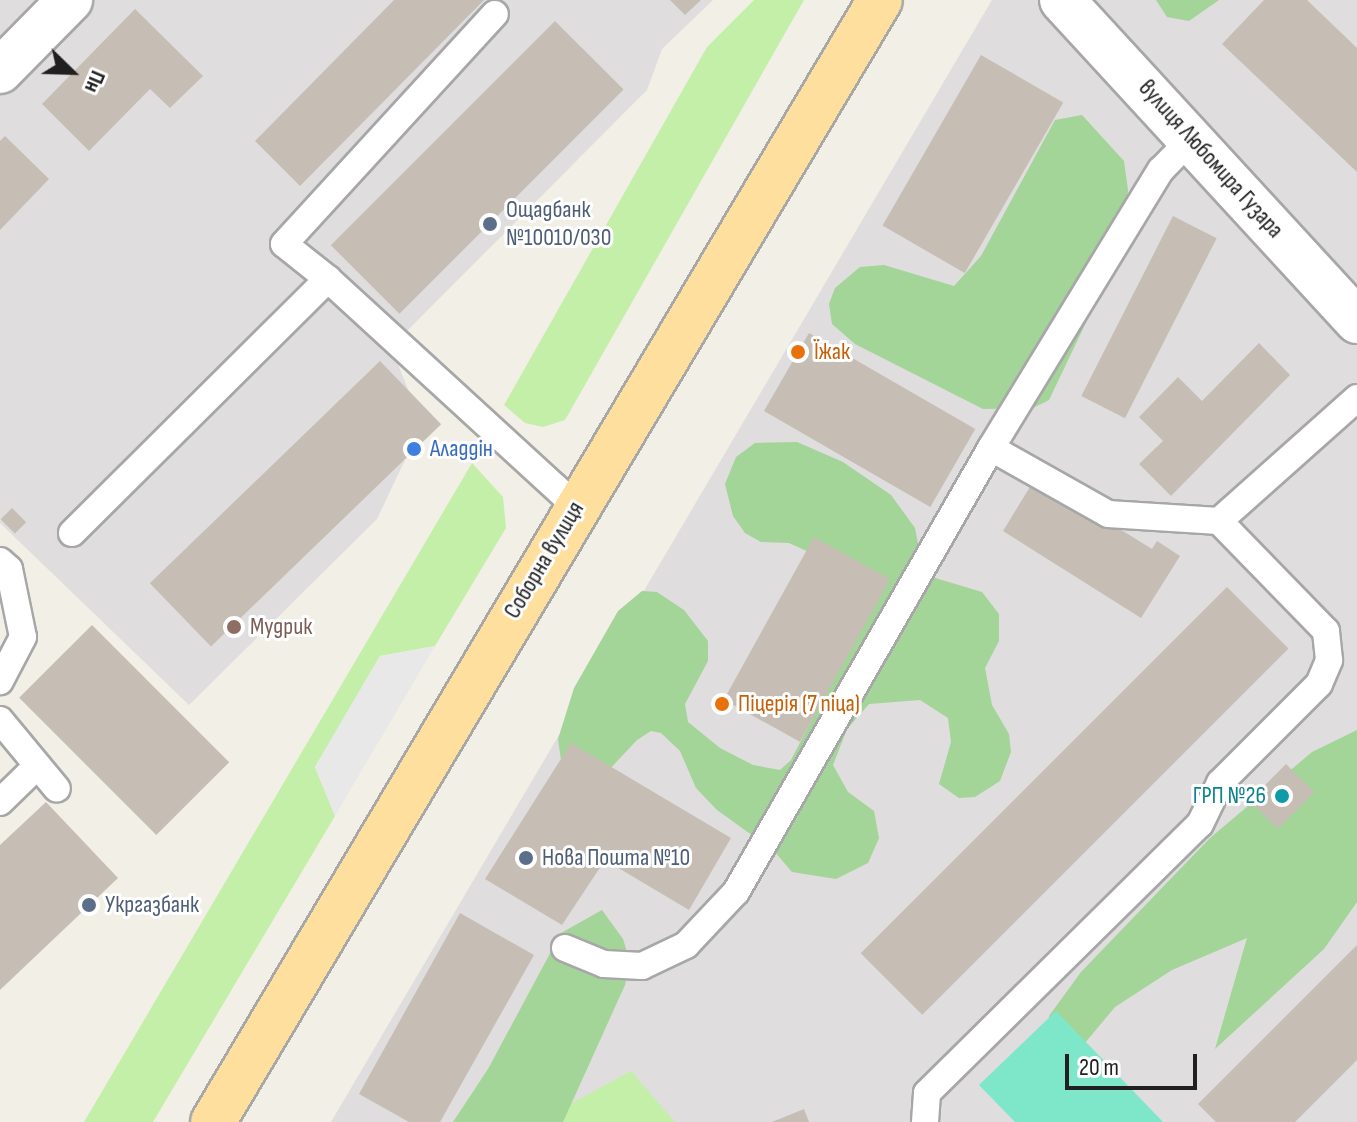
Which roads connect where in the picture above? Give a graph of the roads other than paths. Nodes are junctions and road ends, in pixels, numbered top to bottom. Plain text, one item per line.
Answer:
1 (70, 0) edge
2 (880, 0) edge
3 (1062, 0) edge
4 (495, 14) dead end
5 (0, 71) edge
6 (1193, 137) junction
7 (328, 279) junction
8 (1357, 321) edge
9 (1357, 398) edge
10 (991, 448) junction
11 (576, 506) junction
12 (1219, 521) junction
13 (72, 533) dead end
14 (0, 561) edge
15 (0, 681) edge
16 (0, 720) edge
17 (37, 766) junction
18 (57, 789) dead end
19 (0, 802) edge
20 (565, 948) dead end
21 (213, 1122) edge
22 (925, 1122) edge

1 - 5 street
2 - 11 main road, Соборна вулиця
3 - 6 street, вулиця Любомира Гузара
4 - 7 lane
6 - 8 street, вулиця Любомира Гузара
6 - 10 lane
7 - 11 lane
7 - 13 lane
9 - 12 lane
10 - 12 lane
10 - 20 lane
11 - 21 main road, Соборна вулиця
12 - 22 lane
14 - 15 lane
16 - 17 lane
17 - 18 lane
17 - 19 lane

